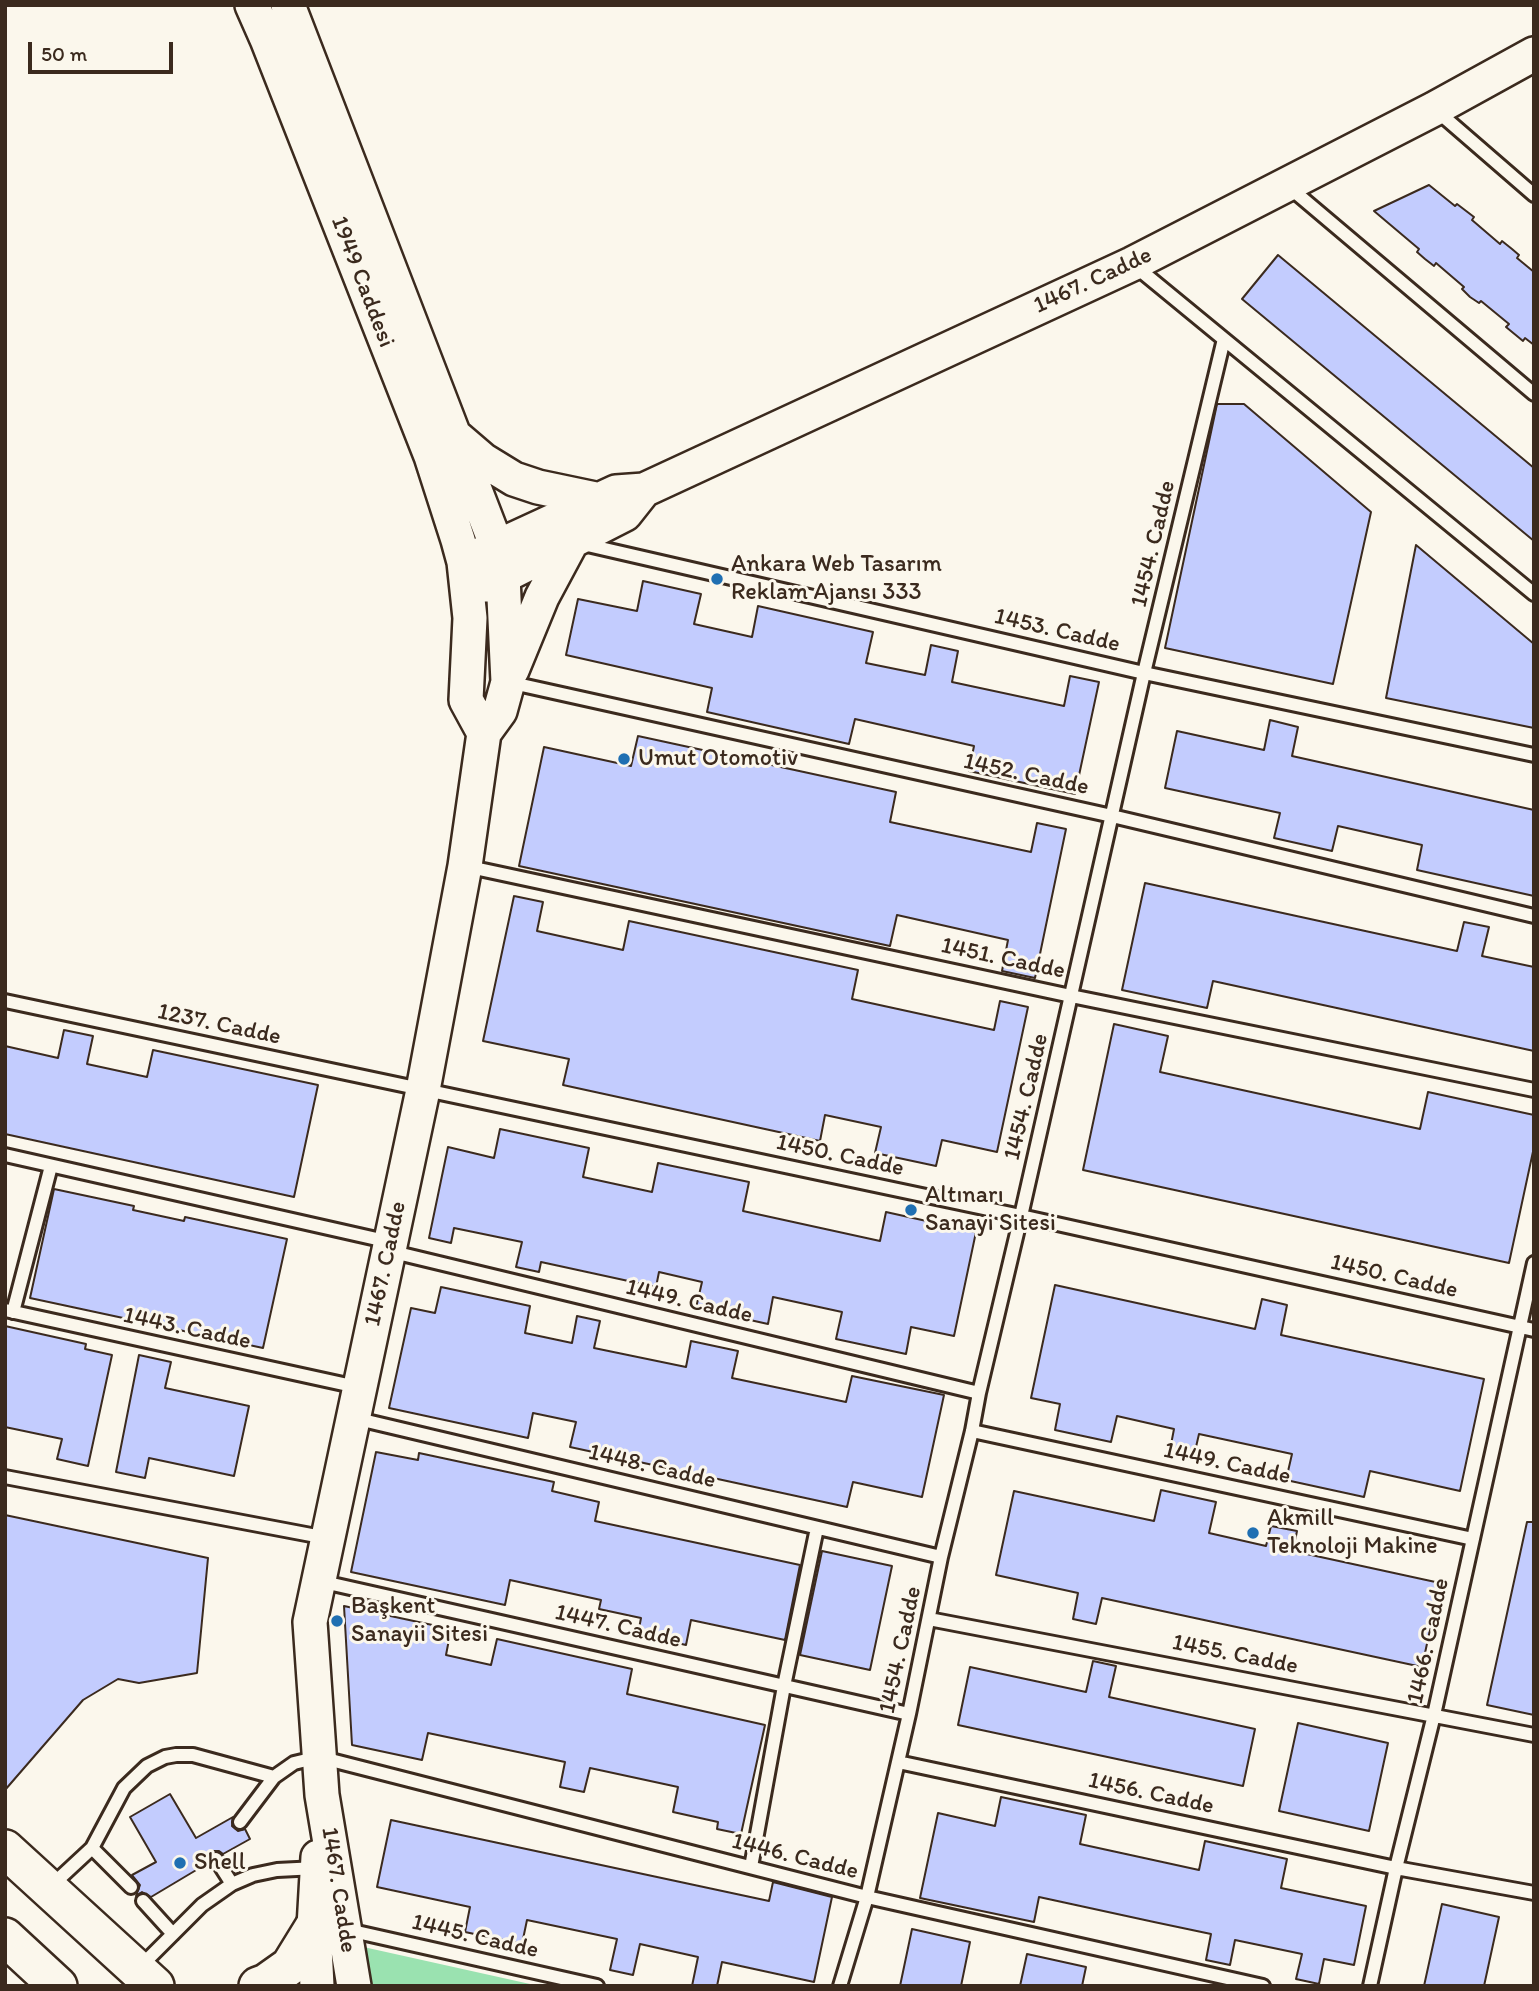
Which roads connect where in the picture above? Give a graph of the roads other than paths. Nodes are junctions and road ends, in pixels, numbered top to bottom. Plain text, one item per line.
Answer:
1 (252, 5) edge
2 (288, 5) edge
3 (1534, 54) edge
4 (1434, 109) junction
5 (1286, 185) junction
6 (1534, 195) edge
7 (1132, 264) junction
8 (1224, 339) junction
9 (1534, 394) edge
10 (453, 435) junction
11 (644, 490) junction
12 (600, 500) junction
13 (572, 541) junction
14 (500, 562) junction
15 (466, 578) junction
16 (1534, 594) edge
17 (1144, 673) junction
18 (508, 682) junction
19 (484, 733) junction
20 (1534, 755) edge
21 (1112, 816) junction
22 (465, 866) junction
23 (1534, 916) edge
24 (1071, 996) junction
25 (5, 1001) edge
26 (423, 1090) junction
27 (1534, 1090) edge
28 (5, 1155) edge
29 (51, 1166) junction
30 (1021, 1216) junction
31 (390, 1247) junction
32 (1534, 1263) edge
33 (9, 1311) edge
34 (1518, 1326) junction
35 (1534, 1330) edge
36 (979, 1393) junction
37 (356, 1403) junction
38 (972, 1431) junction
39 (5, 1477) edge
40 (817, 1528) junction
41 (328, 1538) junction
42 (1473, 1539) junction
43 (941, 1558) junction
44 (319, 1581) junction
45 (929, 1619) junction
46 (784, 1686) junction
47 (909, 1714) junction
48 (1434, 1715) junction
49 (1534, 1735) edge
50 (320, 1757) junction
51 (898, 1762) junction
52 (274, 1777) junction
53 (322, 1795) junction
54 (240, 1822) dead end
55 (5, 1849) edge
56 (92, 1849) junction
57 (216, 1859) dead end
58 (751, 1867) junction
59 (317, 1868) junction
60 (1396, 1868) junction
61 (232, 1884) junction
62 (131, 1887) dead end
63 (48, 1888) junction
64 (1534, 1893) edge
65 (867, 1897) junction
66 (143, 1901) dead end
67 (329, 1928) junction
68 (173, 1934) junction
69 (5, 1937) edge
70 (144, 1977) edge
71 (58, 1986) edge
72 (185, 1986) edge
73 (258, 1986) edge
74 (317, 1986) edge
75 (354, 1986) edge
76 (597, 1986) edge
77 (840, 1986) edge
78 (1263, 1986) edge
79 (1370, 1986) edge

1 - 15 street, 1949 Caddesi
2 - 10 street, 1949 Caddesi
3 - 4 street, 1467. Cadde
4 - 5 street, 1467. Cadde
4 - 6 lane
5 - 7 street, 1467. Cadde
5 - 9 lane
7 - 8 lane
7 - 11 street, 1467. Cadde
8 - 16 lane
8 - 17 lane, 1454. Cadde
10 - 12 street
10 - 14 street, 1949 Caddesi
11 - 12 street, 1467. Cadde
11 - 13 street, 1467. Cadde
12 - 14 street, 1467. Cadde
13 - 14 street, 1467. Cadde
13 - 17 lane, 1453. Cadde
13 - 18 street
14 - 15 street, 1467. Cadde
14 - 18 street, 1467. Cadde
15 - 19 street
17 - 20 lane, 1453. Cadde
17 - 21 lane, 1454. Cadde
18 - 19 street, 1467. Cadde
18 - 21 lane, 1452. Cadde
19 - 22 street, 1467. Cadde
21 - 23 lane, 1452. Cadde
21 - 24 lane, 1454. Cadde
22 - 24 lane, 1451. Cadde
22 - 26 street, 1467. Cadde
24 - 27 lane, 1451. Cadde
24 - 30 lane, 1454. Cadde
25 - 26 lane, 1237. Cadde
26 - 30 lane, 1450. Cadde
26 - 31 street, 1467. Cadde
28 - 29 lane, 1449. Cadde
29 - 31 lane, 1449. Cadde
29 - 33 lane
30 - 34 lane, 1450. Cadde
30 - 36 lane, 1454. Cadde
31 - 36 lane, 1449. Cadde
31 - 37 street, 1467. Cadde
32 - 34 lane, 1466. Cadde
33 - 37 lane, 1443. Cadde
34 - 35 lane, 1450. Cadde
34 - 42 lane, 1466. Cadde
36 - 38 lane, 1454. Cadde
37 - 40 lane, 1448. Cadde
37 - 41 street, 1467. Cadde
38 - 42 lane, 1449. Cadde
38 - 43 lane, 1454. Cadde
39 - 41 lane
40 - 43 lane, 1448. Cadde
40 - 46 lane
41 - 44 street, 1467. Cadde
42 - 48 lane, 1466. Cadde
43 - 45 lane, 1454. Cadde
44 - 46 lane, 1447. Cadde
44 - 50 street, 1467. Cadde
45 - 47 lane, 1454. Cadde
45 - 48 lane, 1455. Cadde
46 - 47 lane, 1447. Cadde
46 - 58 lane
47 - 51 lane, 1454. Cadde
48 - 49 lane, 1455. Cadde
48 - 60 lane, 1466. Cadde
50 - 52 lane
50 - 53 street, 1467. Cadde
50 - 58 lane, 1446. Cadde
51 - 60 lane, 1456. Cadde
51 - 65 lane, 1454. Cadde
52 - 54 lane
52 - 56 lane
53 - 59 street, 1467. Cadde
53 - 67 street, 1467. Cadde
55 - 63 main road
56 - 62 lane
56 - 63 lane
57 - 61 lane
58 - 65 lane, 1446. Cadde
59 - 61 lane
59 - 67 street, 1467. Cadde
60 - 64 lane, 1456. Cadde
60 - 79 lane, 1466. Cadde
61 - 68 lane
63 - 70 main road
65 - 77 lane, 1454. Cadde
65 - 78 lane, 1446. Cadde
66 - 68 lane
67 - 73 main road
67 - 74 street, 1467. Cadde
67 - 75 street, 1467. Cadde
67 - 76 lane, 1445. Cadde
68 - 70 lane
69 - 71 main road
70 - 72 main road

